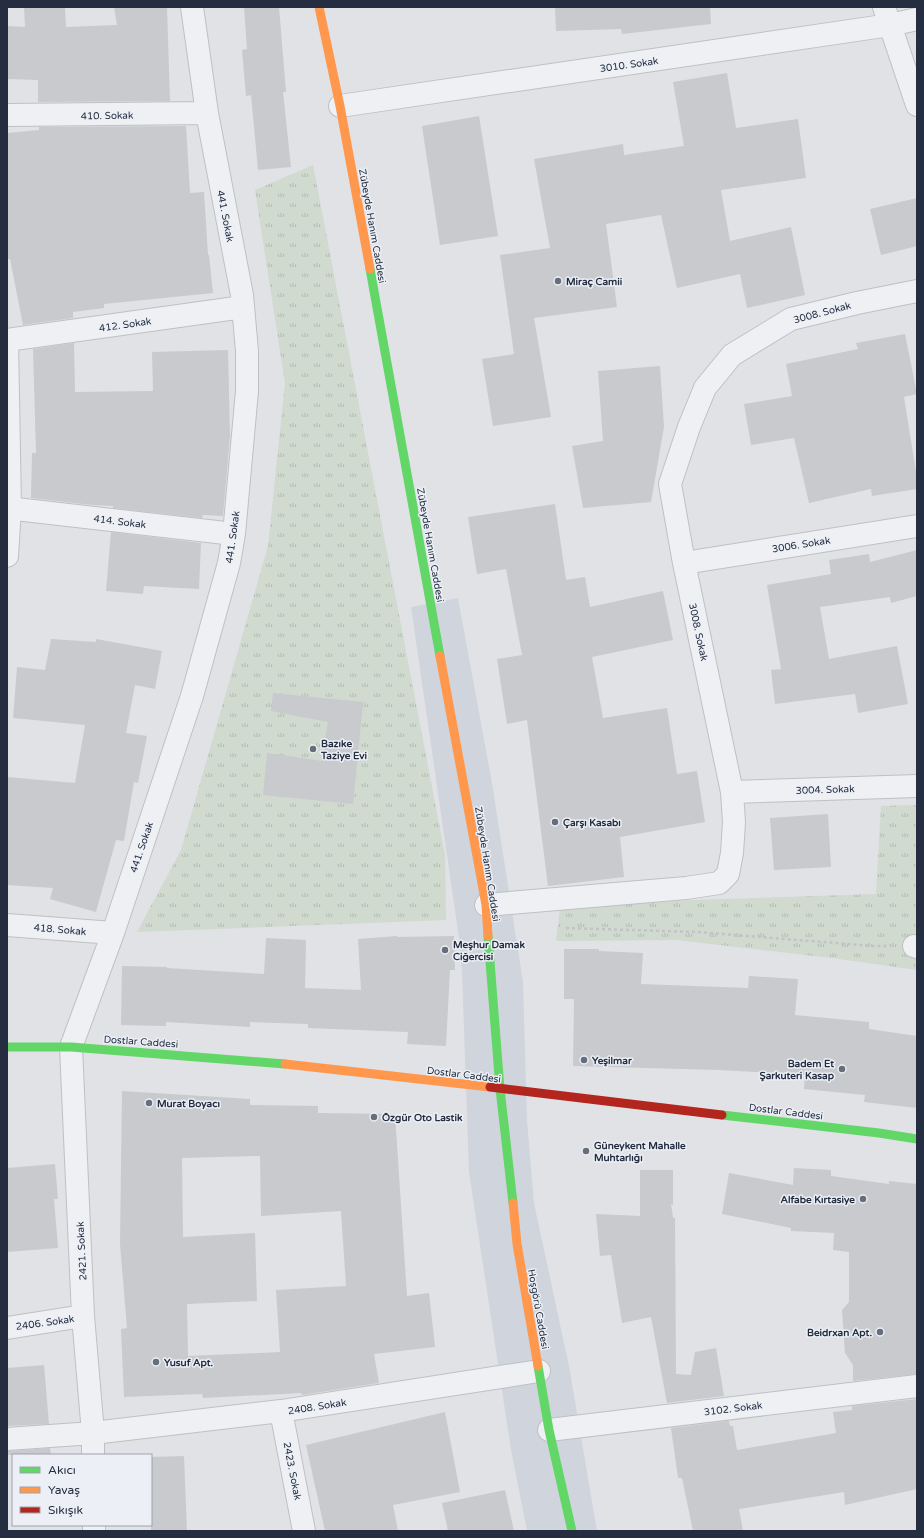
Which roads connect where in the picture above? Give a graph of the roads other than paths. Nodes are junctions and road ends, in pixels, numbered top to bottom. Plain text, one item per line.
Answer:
1 (192, 7) edge
2 (319, 7) edge
3 (887, 16) edge
4 (917, 19) edge
5 (917, 105) edge
6 (340, 106) junction
7 (207, 113) junction
8 (7, 115) edge
9 (917, 291) edge
10 (243, 307) junction
11 (7, 340) edge
12 (8, 508) edge
13 (917, 526) edge
14 (234, 534) junction
15 (7, 556) edge
16 (684, 563) junction
17 (917, 786) edge
18 (732, 792) junction
19 (486, 905) junction
20 (7, 925) edge
21 (113, 934) junction
22 (7, 1047) edge
23 (71, 1047) junction
24 (500, 1089) junction
25 (917, 1139) edge
26 (84, 1316) junction
27 (7, 1328) edge
28 (539, 1371) junction
29 (917, 1386) edge
30 (281, 1411) junction
31 (549, 1430) junction
32 (93, 1433) junction
33 (7, 1439) edge
34 (93, 1454) edge
35 (304, 1531) edge
36 (572, 1531) edge

1 - 7 street, 441. Sokak
2 - 6 street, Zübeyde Hanım Caddesi
3 - 4 street, 3010. Sokak
3 - 5 street
3 - 6 street, 3010. Sokak
6 - 19 street, Zübeyde Hanım Caddesi
7 - 8 street, 410. Sokak
7 - 10 street, 441. Sokak
9 - 16 street, 3008. Sokak
10 - 11 street, 412. Sokak
10 - 14 street, 441. Sokak
11 - 12 street
12 - 14 street, 414. Sokak
12 - 15 street
13 - 16 street, 3006. Sokak
14 - 21 street, 441. Sokak
16 - 18 street, 3008. Sokak
17 - 18 street, 3004. Sokak
18 - 19 street, 3008. Sokak
19 - 24 street, Zübeyde Hanım Caddesi
20 - 21 street, 418. Sokak
21 - 23 street, 441. Sokak
22 - 23 street, Dostlar Caddesi
23 - 24 street, Dostlar Caddesi
23 - 26 street, 2421. Sokak
24 - 25 street, Dostlar Caddesi
24 - 28 street, Hoşgörü Caddesi
26 - 27 street, 2406. Sokak
26 - 32 street, 2421. Sokak
28 - 30 street, 2408. Sokak
28 - 31 street, Hoşgörü Caddesi
29 - 31 street, 3102. Sokak
30 - 32 street, 2408. Sokak
30 - 35 street, 2423. Sokak
31 - 36 street, Hoşgörü Caddesi
32 - 33 street, 2408. Sokak
32 - 34 street, 2421. Sokak

